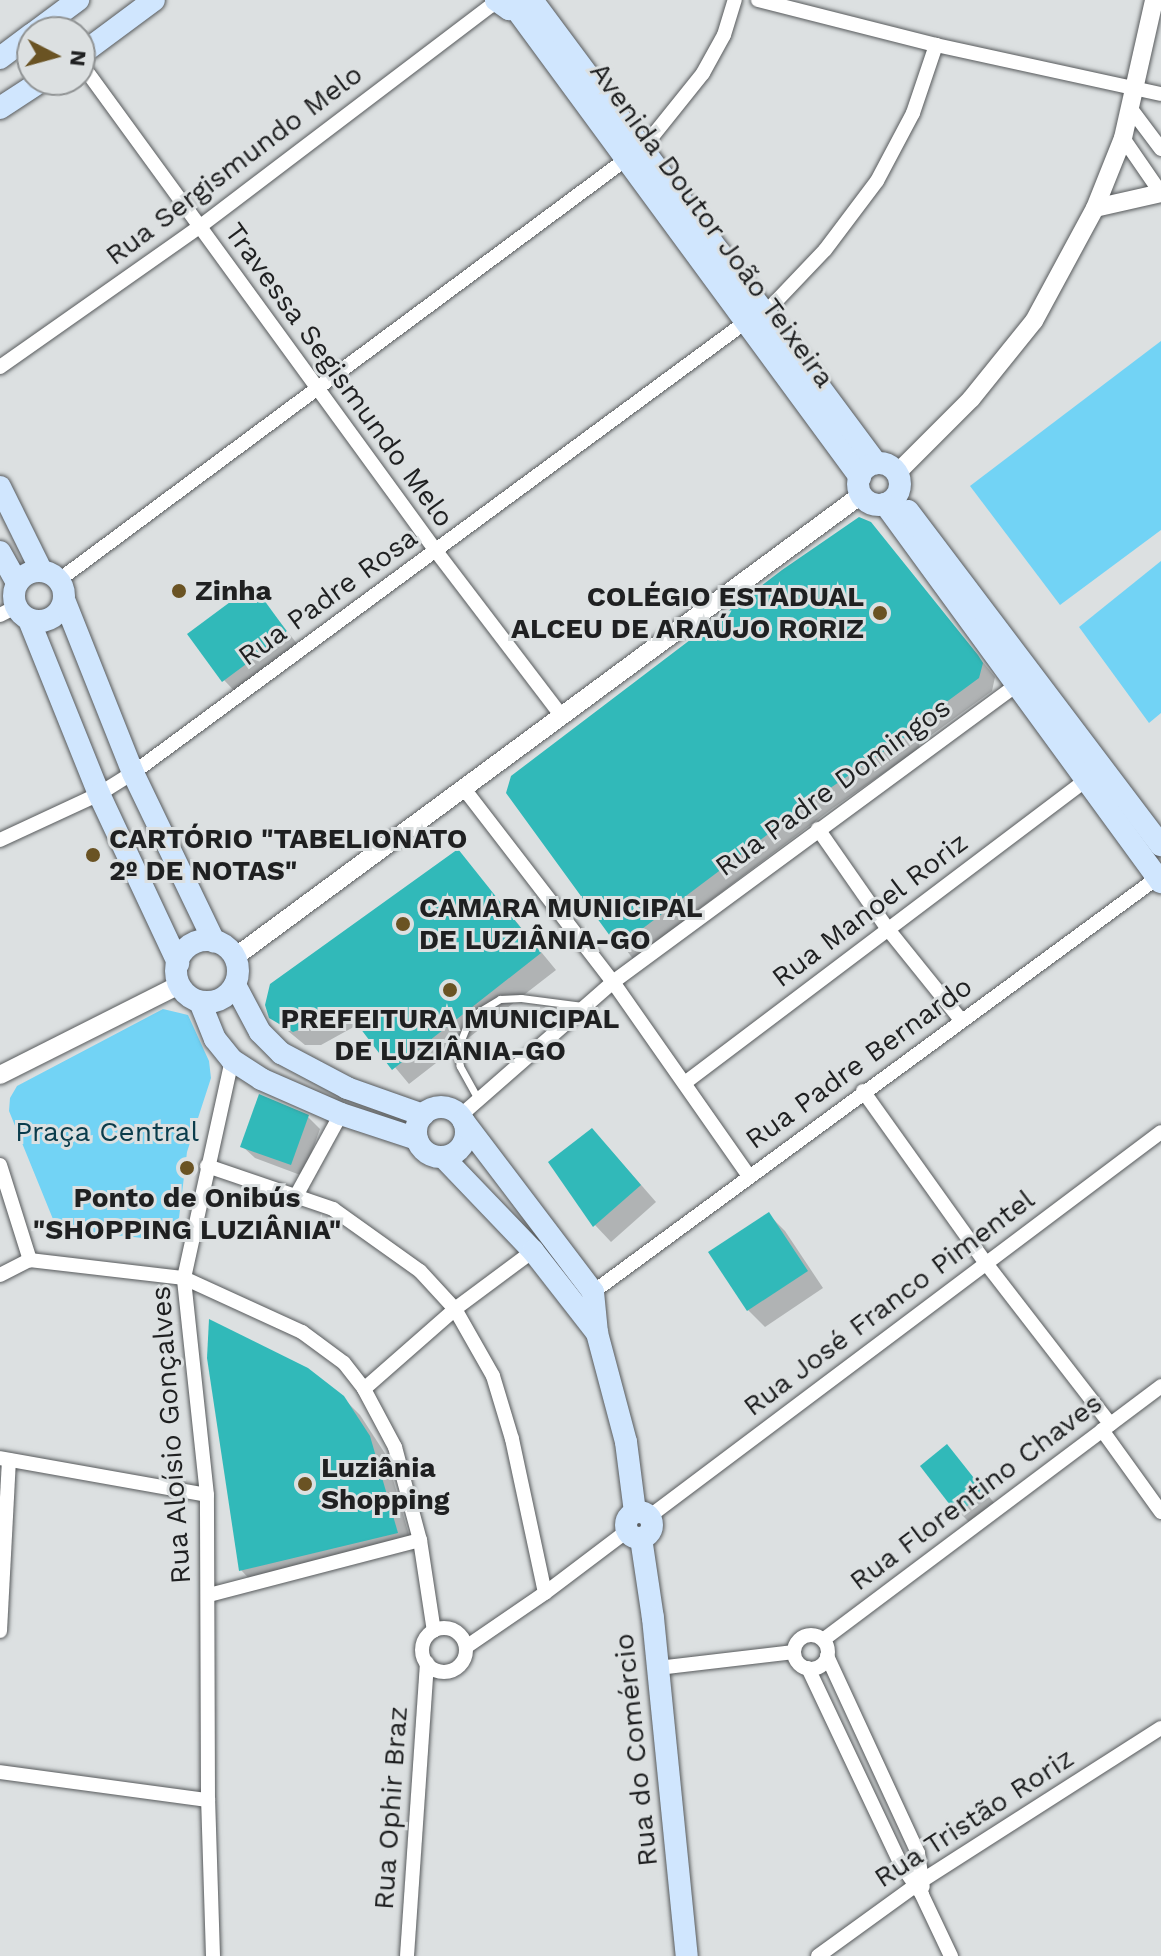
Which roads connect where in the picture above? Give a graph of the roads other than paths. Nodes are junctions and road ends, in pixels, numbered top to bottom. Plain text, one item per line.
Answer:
1 (78, 0) edge
2 (154, 0) edge
3 (735, 0) edge
4 (758, 0) edge
5 (1154, 0) edge
6 (514, 2) edge
7 (59, 16) edge
8 (96, 43) edge
9 (936, 45) junction
10 (96, 85) edge
11 (1134, 88) junction
12 (1161, 94) edge
13 (18, 96) edge
14 (0, 108) edge
15 (1131, 109) junction
16 (1123, 138) junction
17 (1161, 149) edge
18 (634, 154) junction
19 (1161, 193) edge
20 (1095, 208) junction
21 (198, 228) junction
22 (756, 317) junction
23 (0, 367) edge
24 (318, 389) junction
25 (866, 478) junction
26 (0, 487) edge
27 (893, 491) junction
28 (436, 551) junction
29 (0, 552) edge
30 (17, 583) junction
31 (55, 584) junction
32 (15, 614) edge
33 (1024, 679) junction
34 (561, 715) junction
35 (133, 773) junction
36 (1086, 780) junction
37 (465, 790) junction
38 (99, 794) junction
39 (818, 829) junction
40 (0, 840) edge
41 (1161, 845) edge
42 (1160, 879) edge
43 (887, 928) junction
44 (214, 941) junction
45 (235, 957) junction
46 (178, 974) junction
47 (613, 982) junction
48 (235, 985) junction
49 (200, 1002) junction
50 (584, 1007) junction
51 (961, 1020) junction
52 (232, 1060) junction
53 (0, 1075) edge
54 (686, 1082) junction
55 (863, 1091) junction
56 (478, 1100) junction
57 (341, 1114) junction
58 (423, 1115) junction
59 (462, 1119) junction
60 (1161, 1132) edge
61 (417, 1139) junction
62 (443, 1157) junction
63 (0, 1165) edge
64 (207, 1166) junction
65 (749, 1176) junction
66 (296, 1196) junction
67 (533, 1251) junction
68 (30, 1260) junction
69 (985, 1262) junction
70 (0, 1275) edge
71 (184, 1278) junction
72 (593, 1292) junction
73 (455, 1309) junction
74 (597, 1333) junction
75 (1161, 1386) edge
76 (364, 1389) junction
77 (1106, 1427) junction
78 (5, 1459) edge
79 (207, 1495) junction
80 (1161, 1512) edge
81 (638, 1524) junction
82 (420, 1540) junction
83 (545, 1593) junction
84 (209, 1595) junction
85 (0, 1631) edge
86 (434, 1631) junction
87 (823, 1640) junction
88 (466, 1647) junction
89 (794, 1652) junction
90 (827, 1656) junction
91 (427, 1663) junction
92 (658, 1668) junction
93 (808, 1668) junction
94 (1161, 1728) edge
95 (0, 1772) edge
96 (208, 1800) junction
97 (920, 1887) junction
98 (213, 1956) edge
99 (407, 1956) edge
100 (687, 1956) edge
101 (818, 1956) edge
102 (951, 1956) edge

1 - 7 main road
2 - 8 main road
3 - 18 street
4 - 9 street
5 - 11 street
6 - 18 main road, Avenida Doutor João Teixeira
6 - 21 street, Rua Sergismundo Melo
9 - 11 street
9 - 22 street, Rua Padre Rosa
10 - 21 street, Travessa Segismundo Melo
11 - 12 street
11 - 15 street
13 - 14 main road
15 - 16 street
15 - 17 street
16 - 19 street
16 - 20 street
18 - 22 main road, Avenida Doutor João Teixeira
18 - 24 street
19 - 20 street
20 - 27 street
21 - 23 street, Rua Sergismundo Melo
21 - 24 street, Travessa Segismundo Melo
22 - 25 main road, Avenida Doutor João Teixeira
22 - 28 street, Rua Padre Rosa
24 - 28 street, Travessa Segismundo Melo
24 - 31 street
25 - 27 main road
25 - 27 main road
25 - 34 street
26 - 31 main road
27 - 33 main road
28 - 34 street, Travessa Segismundo Melo
28 - 35 street, Rua Padre Rosa
29 - 30 main road
30 - 31 main road
30 - 32 main road
31 - 32 main road
31 - 35 main road
32 - 38 main road
33 - 36 main road
33 - 39 street, Rua Padre Domingos
33 - 41 main road
34 - 37 street
35 - 38 street, Rua Padre Rosa
35 - 44 main road
36 - 42 main road
36 - 43 street, Rua Manoel Roriz
37 - 45 street
37 - 47 street
38 - 40 street
38 - 46 main road
39 - 43 street
39 - 47 street, Rua Padre Domingos
42 - 51 street, Rua Padre Bernardo
43 - 51 street
43 - 54 street, Rua Manoel Roriz
44 - 45 main road
44 - 46 main road
45 - 48 main road
46 - 49 main road
46 - 53 street
47 - 50 street, Rua Padre Domingos
47 - 54 street
48 - 49 main road
48 - 58 main road
49 - 52 main road
50 - 56 street, Rua Padre Domingos
50 - 56 lane
51 - 55 street, Rua Padre Bernardo
52 - 57 main road
52 - 64 street, Rua Aloísio Gonçalves
54 - 65 street
55 - 65 street, Rua Padre Bernardo
55 - 69 street
56 - 59 street, Rua Padre Domingos
57 - 61 main road
57 - 66 street
58 - 59 main road
58 - 61 main road
59 - 62 main road
59 - 72 main road
60 - 69 street, Rua José Franco Pimentel
61 - 62 main road
62 - 67 main road, Rua do Comércio
63 - 68 street
64 - 66 street
64 - 71 street, Rua Aloísio Gonçalves
65 - 72 street, Rua Padre Bernardo
66 - 73 street
67 - 73 street
67 - 74 main road, Rua do Comércio
68 - 70 street
68 - 71 street
69 - 77 street
69 - 81 street, Rua José Franco Pimentel
71 - 76 street
71 - 79 street, Rua Aloísio Gonçalves
72 - 74 main road, Rua do Comércio
73 - 76 street
73 - 83 street
74 - 81 main road, Rua do Comércio
75 - 77 street, Rua Florentino Chaves
76 - 82 street
77 - 80 street
77 - 87 street, Rua Florentino Chaves
78 - 79 street
78 - 85 street
79 - 84 street, Rua Aloísio Gonçalves
81 - 83 street, Rua José Franco Pimentel
81 - 92 main road, Rua do Comércio
82 - 84 street
82 - 86 street
83 - 88 street, Rua José Franco Pimentel
84 - 96 street, Rua Aloísio Gonçalves
86 - 88 street
86 - 91 street
87 - 89 street
87 - 90 street
88 - 91 street
89 - 92 street
89 - 93 street
90 - 93 street
90 - 97 street
91 - 99 street, Rua Ophir Braz
92 - 100 main road, Rua do Comércio
93 - 97 street
94 - 97 street, Rua Tristão Roriz
95 - 96 street
96 - 98 street, Rua Aloísio Gonçalves
97 - 101 street, Rua Tristão Roriz
97 - 102 street

